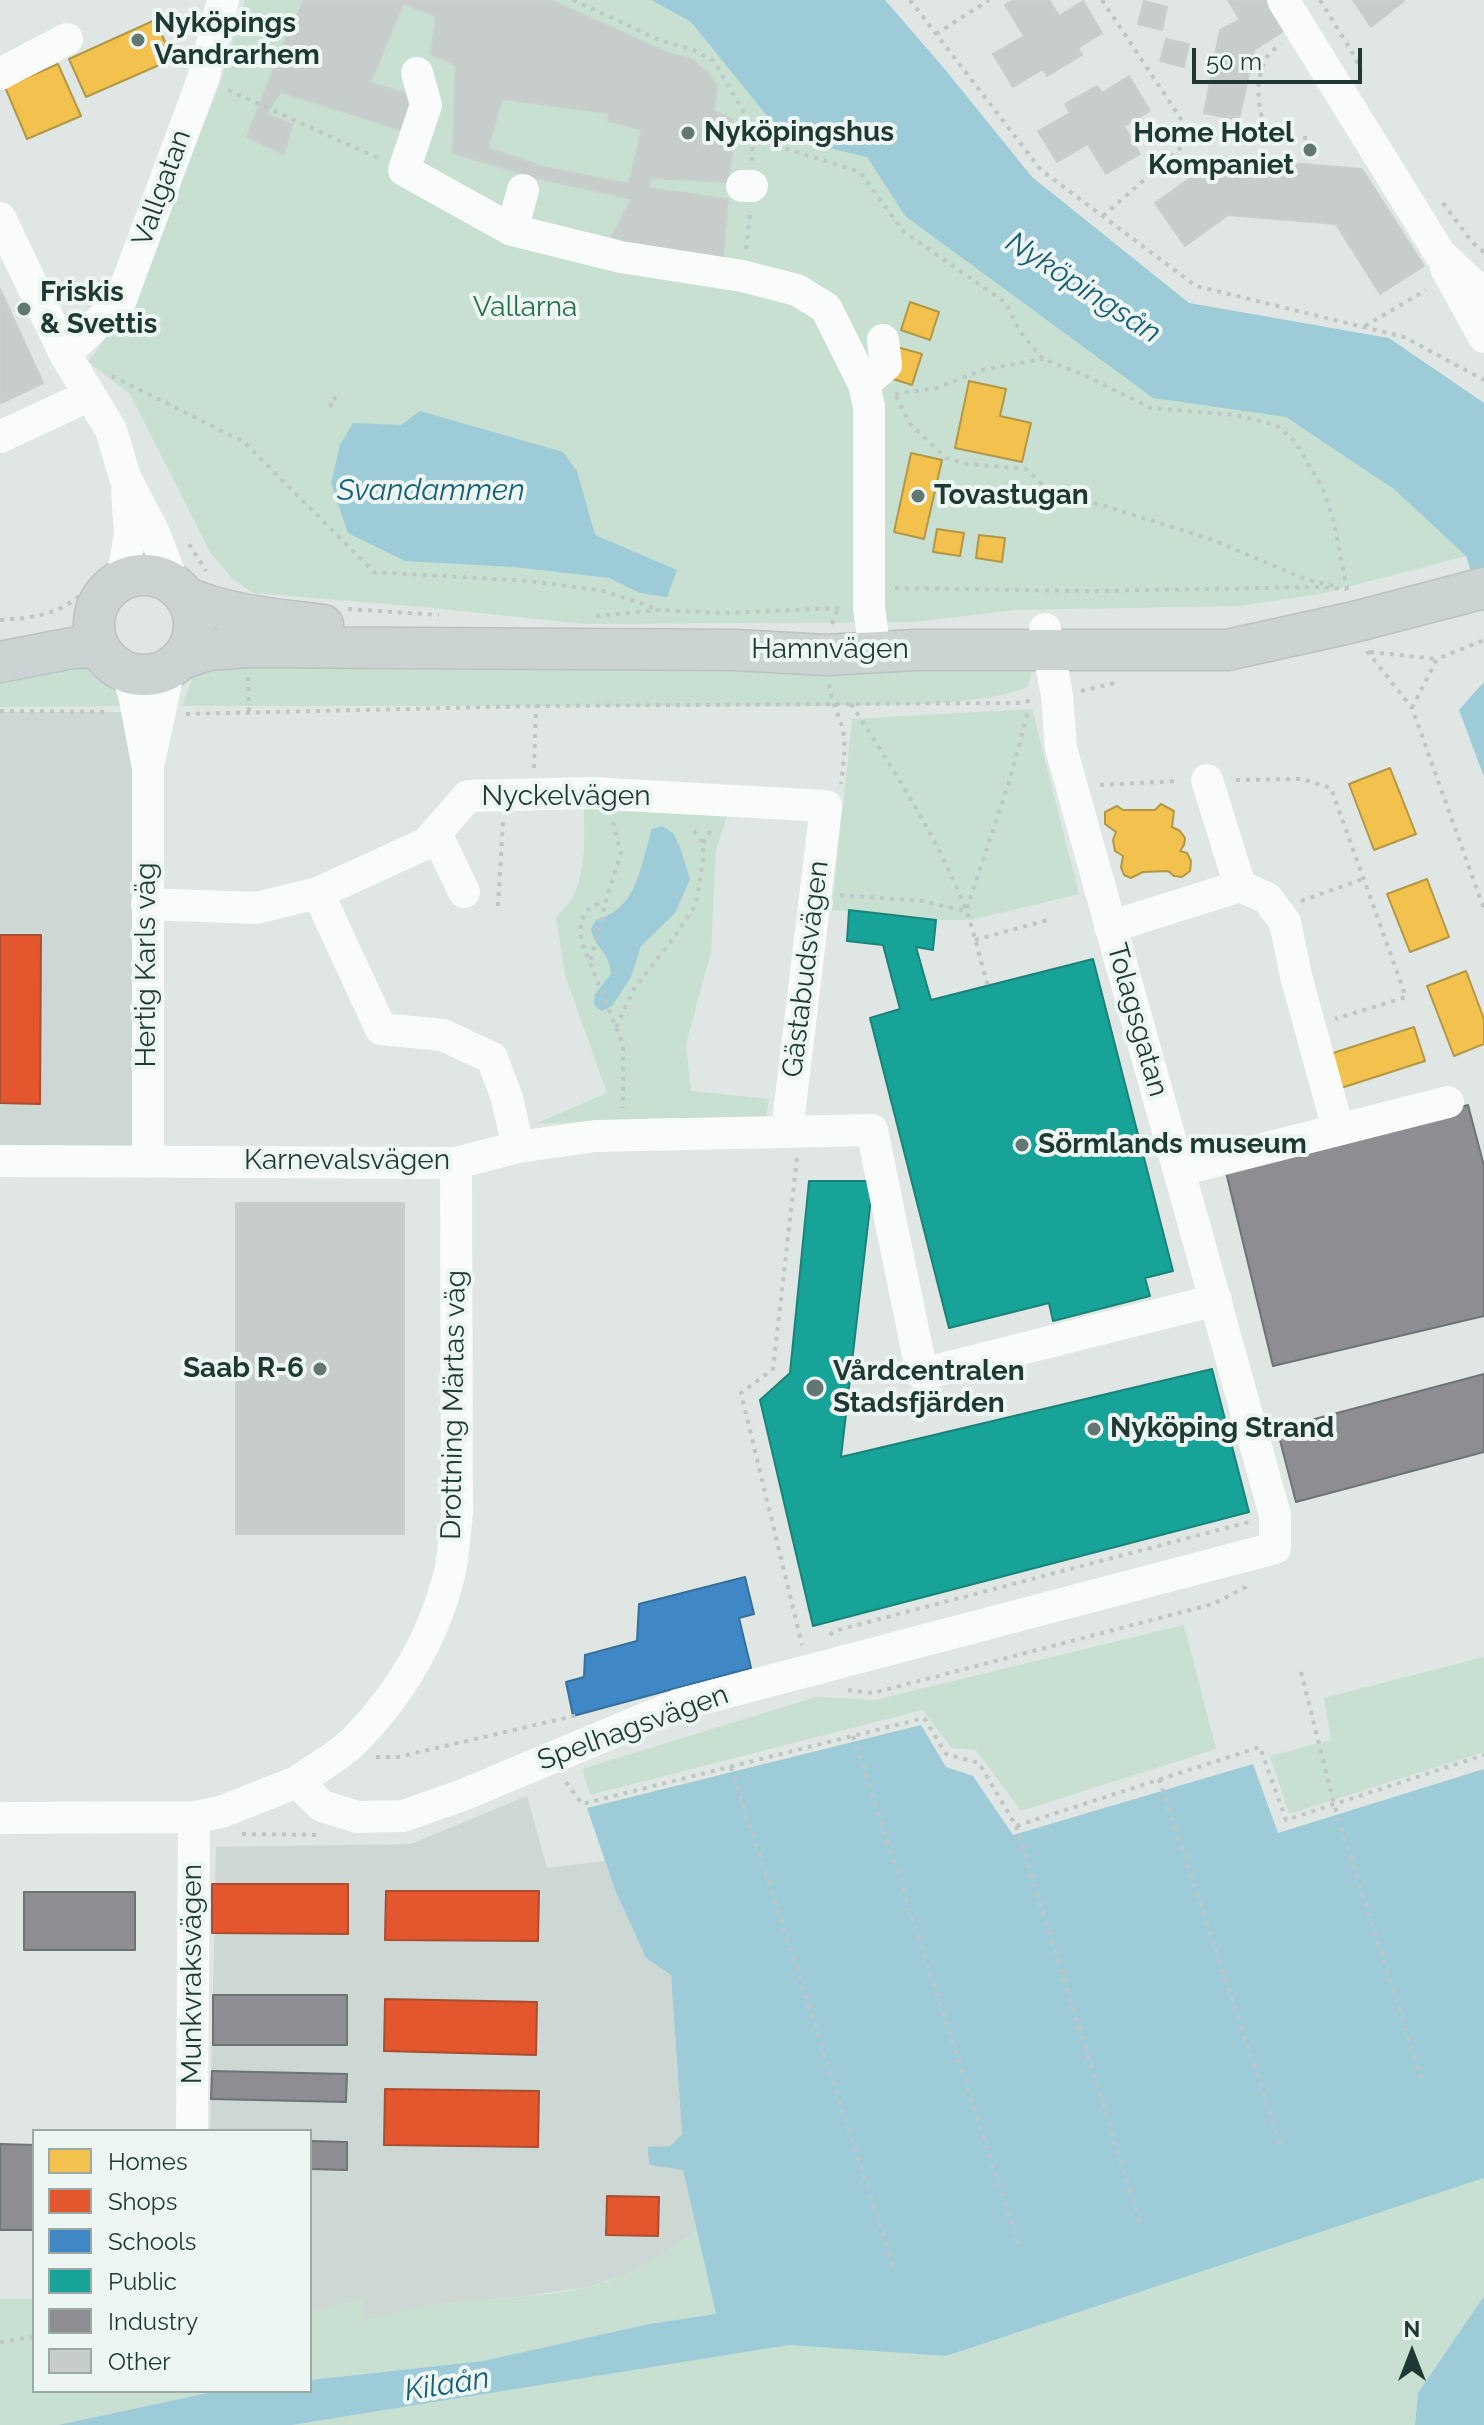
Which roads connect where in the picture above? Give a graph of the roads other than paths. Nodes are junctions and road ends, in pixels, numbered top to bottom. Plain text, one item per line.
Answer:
1 (223, 0) edge
2 (1290, 11) edge
3 (67, 39) dead end
4 (417, 73) dead end
5 (0, 74) edge
6 (523, 190) dead end
7 (0, 218) edge
8 (512, 230) junction
9 (1445, 266) junction
10 (1484, 291) edge
11 (1484, 337) edge
12 (883, 340) dead end
13 (65, 354) junction
14 (99, 384) junction
15 (864, 384) junction
16 (0, 437) edge
17 (125, 477) junction
18 (111, 576) junction
19 (1478, 582) edge
20 (180, 591) junction
21 (872, 622) junction
22 (0, 633) edge
23 (1047, 641) junction
24 (107, 644) junction
25 (0, 662) edge
26 (175, 664) junction
27 (148, 768) junction
28 (1207, 780) dead end
29 (826, 806) joint
30 (436, 833) junction
31 (1240, 886) junction
32 (464, 892) dead end
33 (318, 893) junction
34 (147, 904) junction
35 (1110, 927) junction
36 (1448, 1102) dead end
37 (1338, 1129) junction
38 (794, 1131) junction
39 (518, 1147) junction
40 (0, 1161) edge
41 (148, 1162) junction
42 (456, 1163) junction
43 (1180, 1170) junction
44 (1216, 1300) junction
45 (1275, 1548) joint
46 (297, 1782) junction
47 (194, 1817) junction
48 (0, 1818) edge
49 (192, 2129) edge

1 - 13 street, Vallgatan
2 - 9 street
3 - 5 street
4 - 8 street
6 - 8 street
7 - 13 street
8 - 15 street
9 - 10 street
9 - 11 street
12 - 15 street
13 - 14 street
14 - 16 street
14 - 17 street
15 - 21 street
17 - 18 street
17 - 20 street
18 - 20 main road
18 - 24 main road
19 - 23 main road, Hamnvägen
20 - 21 main road, Hamnvägen
20 - 26 main road
21 - 23 main road, Hamnvägen
21 - 26 main road, Hamnvägen
22 - 24 main road
23 - 35 street, Tolagsgatan
24 - 25 main road
24 - 26 main road
24 - 27 street, Hertig Karls väg
26 - 27 street, Hertig Karls väg
27 - 34 street, Hertig Karls väg
28 - 31 street
29 - 30 street, Nyckelvägen
29 - 38 street, Gästabudsvägen
30 - 32 street
30 - 33 street, Nyckelvägen
31 - 35 street
31 - 37 street
33 - 34 street, Nyckelvägen
33 - 39 street
34 - 41 street, Hertig Karls väg
35 - 43 street, Tolagsgatan
36 - 37 street
37 - 43 street
38 - 39 street, Karnevalsvägen
38 - 44 street, Karnevalsvägen
39 - 42 street, Karnevalsvägen
40 - 41 street, Karnevalsvägen
41 - 42 street, Karnevalsvägen
42 - 46 street, Drottning Märtas väg
43 - 44 street, Tolagsgatan
44 - 45 street, Tolagsgatan
45 - 46 street, Spelhagsvägen
46 - 47 street
47 - 48 street
47 - 49 street, Munkvraksvägen

